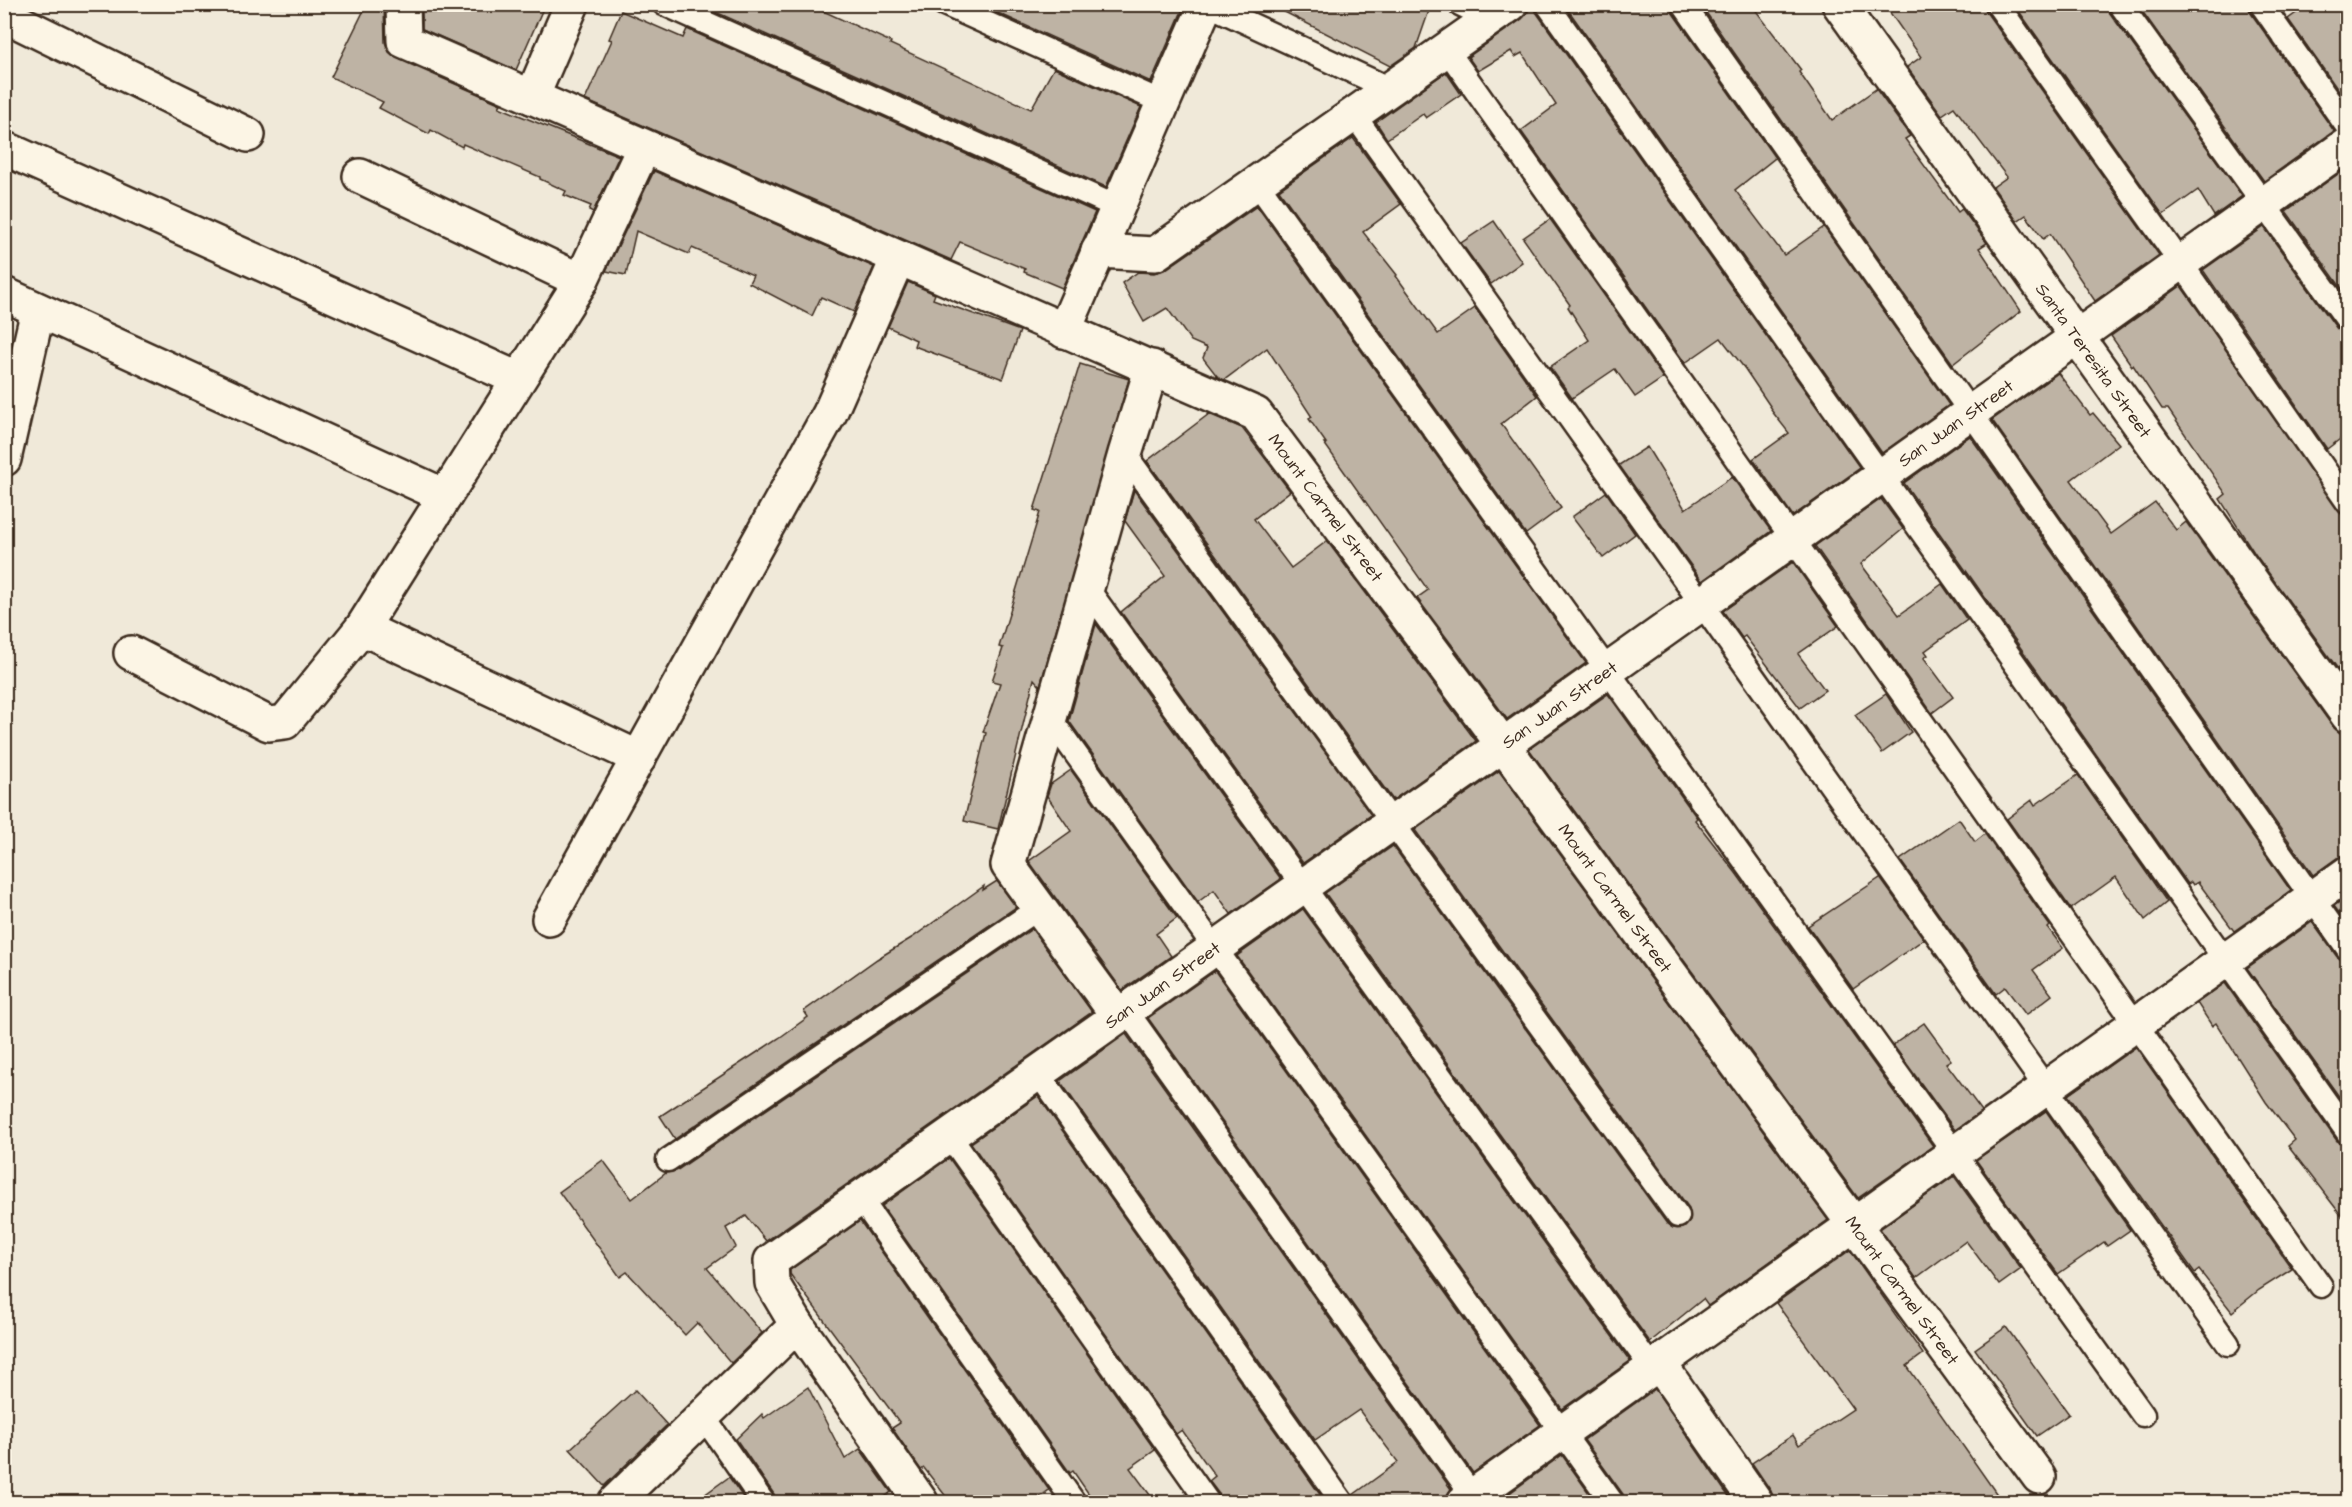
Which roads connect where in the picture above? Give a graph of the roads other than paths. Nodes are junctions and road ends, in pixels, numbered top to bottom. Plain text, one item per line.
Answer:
1 (403, 4) edge
2 (572, 4) edge
3 (664, 4) edge
4 (944, 4) edge
5 (1206, 4) edge
6 (1460, 4) edge
7 (1547, 4) edge
8 (1683, 4) edge
9 (1839, 4) edge
10 (1997, 4) edge
11 (2120, 4) edge
12 (2261, 4) edge
13 (1501, 12) edge
14 (4, 15) edge
15 (1446, 50) junction
16 (1390, 89) junction
17 (532, 97) junction
18 (1162, 102) junction
19 (1354, 115) junction
20 (2348, 128) edge
21 (248, 135) dead end
22 (2348, 144) edge
23 (644, 147) junction
24 (4, 148) edge
25 (360, 176) dead end
26 (1257, 183) junction
27 (2263, 204) junction
28 (1117, 207) junction
29 (1098, 251) junction
30 (898, 258) junction
31 (2181, 263) junction
32 (581, 281) junction
33 (4, 294) edge
34 (38, 310) junction
35 (2348, 321) edge
36 (1064, 331) junction
37 (2076, 336) junction
38 (1152, 366) junction
39 (518, 379) junction
40 (1969, 412) junction
41 (1125, 454) junction
42 (4, 459) edge
43 (1880, 476) junction
44 (446, 496) junction
45 (2348, 503) edge
46 (1791, 539) junction
47 (1087, 588) junction
48 (1700, 604) junction
49 (362, 628) junction
50 (131, 653) dead end
51 (1608, 669) junction
52 (2348, 716) edge
53 (1050, 718) junction
54 (1503, 745) junction
55 (639, 758) junction
56 (1393, 822) junction
57 (2348, 873) edge
58 (1302, 886) junction
59 (2312, 899) junction
60 (1040, 908) junction
61 (549, 919) dead end
62 (1215, 948) junction
63 (2348, 949) edge
64 (2225, 960) junction
65 (1122, 1013) junction
66 (2135, 1025) junction
67 (1038, 1072) junction
68 (2046, 1088) junction
69 (2348, 1133) edge
70 (949, 1135) junction
71 (1955, 1153) junction
72 (668, 1160) dead end
73 (860, 1198) junction
74 (1678, 1216) dead end
75 (1854, 1225) junction
76 (2321, 1286) dead end
77 (797, 1325) junction
78 (2228, 1344) dead end
79 (1655, 1366) junction
80 (2143, 1415) dead end
81 (703, 1416) junction
82 (1562, 1432) junction
83 (2039, 1477) dead end
84 (1471, 1500) edge
85 (620, 1501) edge
86 (763, 1503) edge
87 (921, 1503) edge
88 (1074, 1503) edge
89 (1208, 1503) edge
90 (1342, 1503) edge
91 (1612, 1503) edge
92 (1756, 1503) edge

1 - 17 street, Mount Carmel Street
2 - 17 street
3 - 28 lane
4 - 18 lane
5 - 16 lane
5 - 18 street
6 - 13 lane
7 - 43 lane
8 - 40 lane
9 - 37 street, Santa Teresita Street
10 - 31 lane
11 - 27 lane
12 - 20 lane
13 - 15 street
14 - 21 street
15 - 16 street
15 - 46 lane
16 - 19 street
17 - 23 street, Mount Carmel Street
18 - 28 street
19 - 26 street
19 - 48 lane
22 - 27 street, San Juan Street
23 - 30 street, Mount Carmel Street
23 - 32 street
24 - 39 street
25 - 32 street
26 - 29 street
26 - 51 lane
27 - 31 street, San Juan Street
27 - 35 lane
28 - 29 street
29 - 36 street
30 - 36 street, Mount Carmel Street
30 - 55 street
31 - 37 street, San Juan Street
31 - 45 lane
32 - 39 street
33 - 34 street
34 - 42 street
34 - 44 street
36 - 38 street, Mount Carmel Street
37 - 40 street, San Juan Street
37 - 52 street, Santa Teresita Street
38 - 41 street
38 - 54 street, Mount Carmel Street
39 - 44 street
40 - 43 street, San Juan Street
40 - 59 lane
41 - 47 street
41 - 56 lane
43 - 46 street, San Juan Street
43 - 64 lane
44 - 49 street
46 - 48 street, San Juan Street
46 - 66 lane
47 - 53 street
47 - 58 lane
48 - 51 street, San Juan Street
48 - 68 lane
49 - 50 street
49 - 55 street
51 - 54 street, San Juan Street
51 - 71 lane
53 - 60 street
53 - 62 lane
54 - 56 street, San Juan Street
54 - 75 street, Mount Carmel Street
55 - 61 street
56 - 58 street, San Juan Street
56 - 74 lane
57 - 59 street
58 - 62 street, San Juan Street
58 - 79 lane
59 - 63 lane
59 - 64 street
60 - 65 street
60 - 72 lane
62 - 65 street, San Juan Street
62 - 82 lane
64 - 66 street
64 - 69 lane
65 - 67 street, San Juan Street
65 - 84 lane
66 - 68 street
66 - 76 lane
67 - 70 street, San Juan Street
67 - 90 lane
68 - 71 street
68 - 78 lane
70 - 73 street, San Juan Street
70 - 89 lane
71 - 75 street
71 - 80 lane
73 - 77 street, San Juan Street
73 - 88 lane
75 - 79 street
75 - 83 street, Mount Carmel Street
77 - 81 street
77 - 87 street
79 - 82 street
79 - 92 street
81 - 85 street
81 - 86 lane
82 - 84 street
82 - 91 lane

